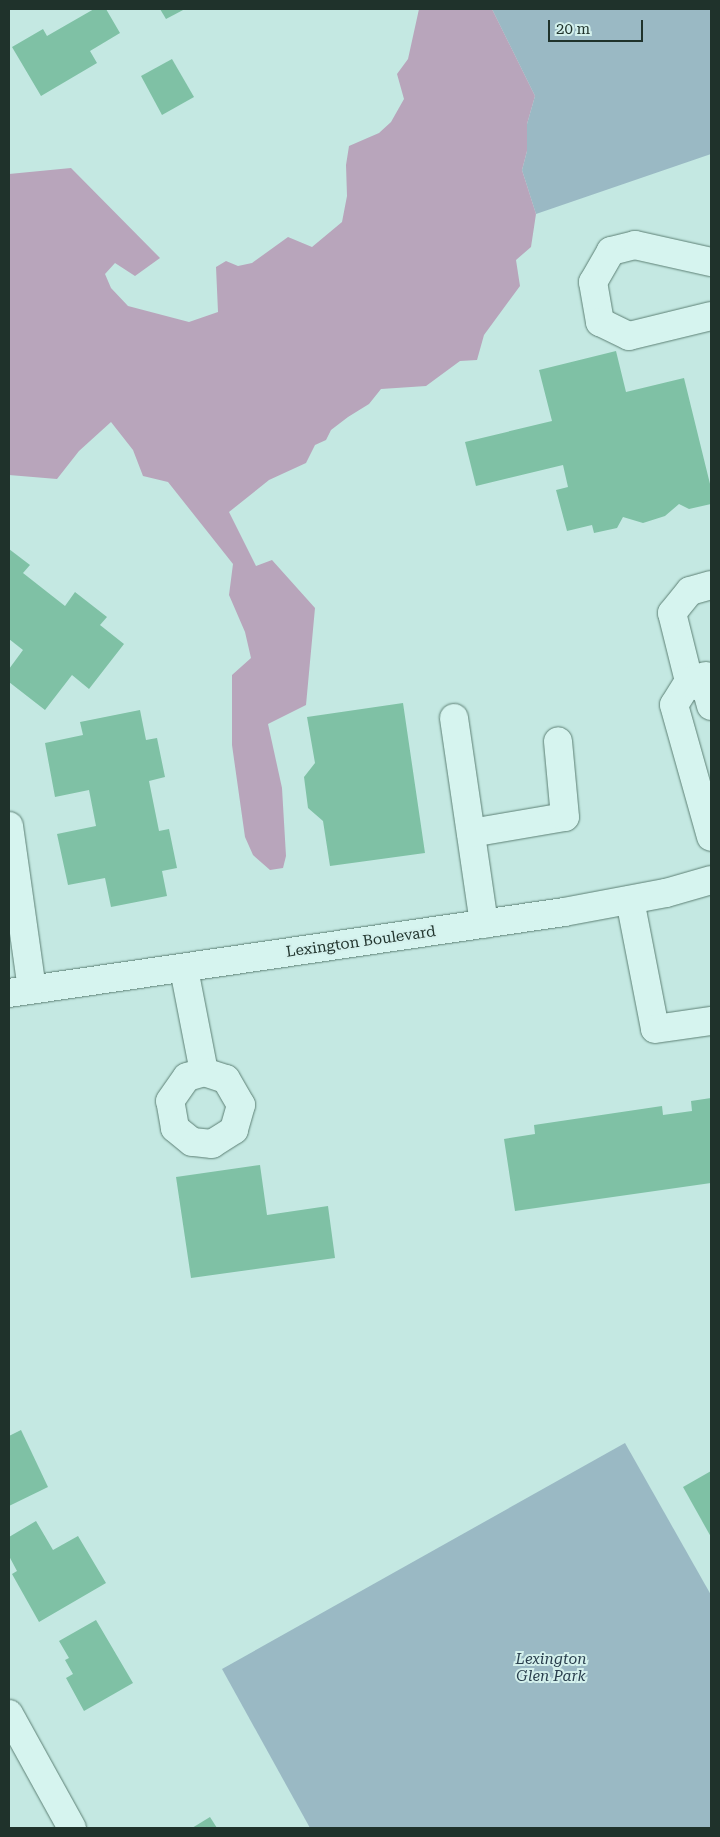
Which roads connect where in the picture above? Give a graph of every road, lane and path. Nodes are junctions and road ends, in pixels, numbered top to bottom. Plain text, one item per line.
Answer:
1 (711, 262) edge
2 (711, 316) edge
3 (711, 586) edge
4 (700, 678) edge
5 (711, 706) edge
6 (454, 718) dead end
7 (558, 741) dead end
8 (9, 826) edge
9 (471, 834) junction
10 (711, 837) edge
11 (711, 880) edge
12 (630, 900) junction
13 (484, 924) junction
14 (184, 969) junction
15 (20, 991) edge
16 (711, 1021) edge
17 (204, 1072) dead end
18 (9, 1714) edge
19 (72, 1828) edge

1 - 2 street
3 - 4 street
4 - 5 street
4 - 10 street
6 - 9 street
7 - 9 street
8 - 15 street
9 - 13 street
11 - 12 street, Lexington Boulevard
12 - 13 street, Lexington Boulevard
12 - 16 street
13 - 14 street, Lexington Boulevard
14 - 15 street, Lexington Boulevard
14 - 17 street
18 - 19 street

